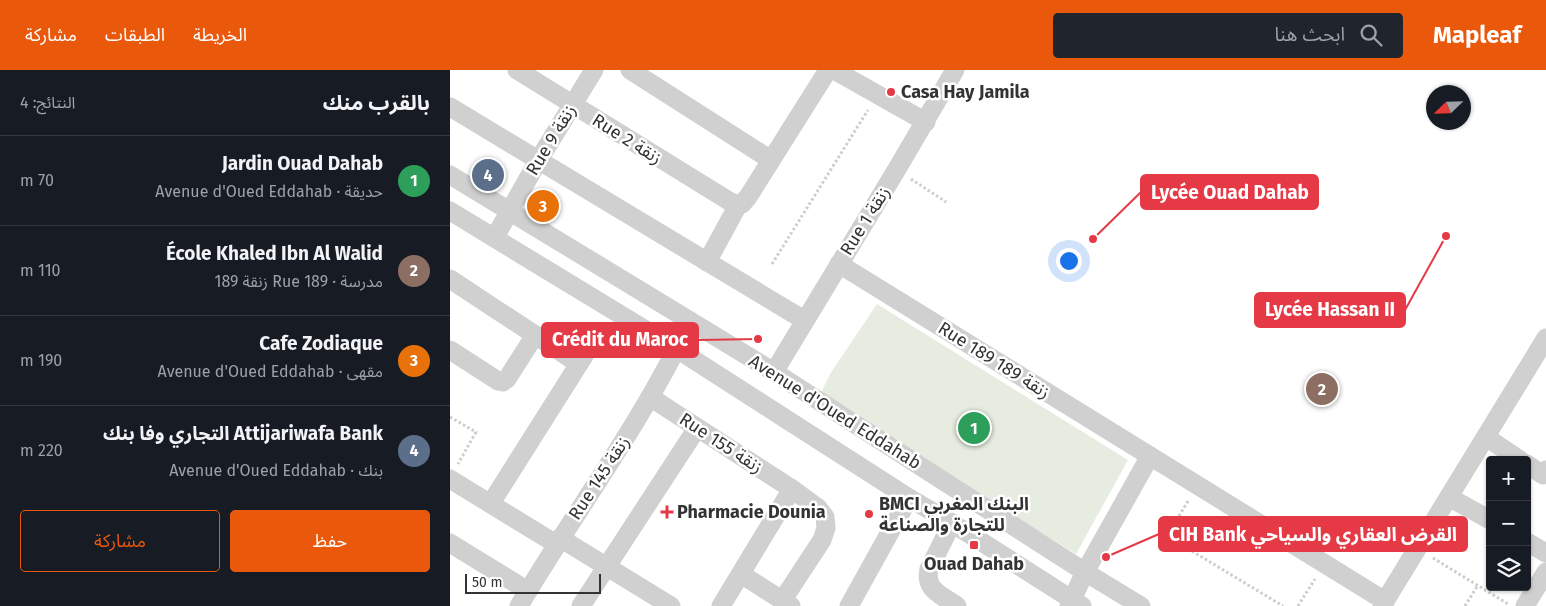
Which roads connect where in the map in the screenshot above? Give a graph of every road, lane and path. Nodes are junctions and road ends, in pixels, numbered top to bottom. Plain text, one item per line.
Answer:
1 (518, 70) edge
2 (594, 70) edge
3 (630, 70) edge
4 (828, 70) edge
5 (834, 70) edge
6 (955, 70) edge
7 (878, 94) junction
8 (572, 105) junction
9 (450, 107) edge
10 (926, 122) junction
11 (771, 160) junction
12 (538, 161) junction
13 (897, 169) junction
14 (450, 175) edge
15 (946, 202) dead end
16 (738, 205) junction
17 (450, 211) edge
18 (508, 212) junction
19 (495, 237) junction
20 (708, 262) junction
21 (772, 264) dead end
22 (839, 264) junction
23 (452, 286) edge
24 (804, 320) junction
25 (690, 321) junction
26 (534, 335) junction
27 (1546, 338) edge
28 (589, 348) dead end
29 (677, 349) junction
30 (450, 350) edge
31 (579, 364) junction
32 (774, 372) junction
33 (650, 397) junction
34 (450, 417) edge
35 (698, 428) junction
36 (1486, 437) junction
37 (1150, 456) junction
38 (1514, 456) edge
39 (1531, 467) edge
40 (1546, 470) edge
41 (452, 474) edge
42 (792, 489) junction
43 (1449, 497) junction
44 (909, 498) junction
45 (491, 503) junction
46 (1182, 511) dead end
47 (1486, 518) edge
48 (952, 523) junction
49 (558, 541) junction
50 (450, 543) edge
51 (1531, 544) edge
52 (1417, 549) junction
53 (1546, 553) edge
54 (1324, 563) junction
55 (606, 567) junction
56 (1085, 572) junction
57 (1546, 572) edge
58 (741, 574) junction
59 (1478, 585) junction
60 (523, 599) edge
61 (786, 603) edge
62 (1074, 604) edge
63 (1384, 604) edge
64 (581, 606) edge
65 (671, 606) edge
66 (721, 606) edge
67 (850, 606) edge
68 (957, 606) edge
69 (1141, 606) edge
70 (1283, 606) edge
71 (1298, 606) edge
72 (1465, 606) edge
73 (1511, 606) edge
74 (1525, 606) edge

1 - 8 street, Rue 2 زنقة
2 - 8 street, Rue 9 زنقة
3 - 11 street
4 - 11 street
5 - 7 street
6 - 10 street, Rue 1 زنقة
7 - 10 street
7 - 21 path
8 - 12 street, Rue 9 زنقة
8 - 16 street, Rue 2 زنقة
9 - 12 street
10 - 13 street, Rue 1 زنقة
11 - 16 street
12 - 18 street, Rue 9 زنقة
12 - 20 street
13 - 15 path
13 - 22 street, Rue 1 زنقة
14 - 18 street, Avenue d'Oued Eddahab
16 - 20 street
17 - 19 street, Avenue d'Oued Eddahab
18 - 19 street, Rue 9 زنقة
18 - 25 street, Avenue d'Oued Eddahab
19 - 29 street, Avenue d'Oued Eddahab
20 - 24 street
22 - 24 street, Rue 1 زنقة
22 - 37 street, Rue 189 زنقة 189
23 - 26 street
24 - 32 street, Rue 1 زنقة
25 - 29 street, Rue 145 زنقة
25 - 32 street, Avenue d'Oued Eddahab
26 - 30 street
26 - 31 street
27 - 36 street
28 - 31 street
29 - 33 street, Rue 145 زنقة
29 - 44 street, Avenue d'Oued Eddahab
31 - 45 street
32 - 56 street, Avenue d'Oued Eddahab
33 - 35 street, Rue 155 زنقة
33 - 49 street, Rue 145 زنقة
34 - 41 path
35 - 42 street, Rue 155 زنقة
35 - 55 street
36 - 38 street
36 - 43 street
37 - 54 street, Rue 189 زنقة 189
37 - 56 street
39 - 40 street
41 - 45 street
42 - 58 street
42 - 61 street, Rue 155 زنقة
43 - 47 street
43 - 52 street
44 - 48 street, Avenue d'Oued Eddahab
44 - 67 street
45 - 49 street
46 - 70 path
48 - 62 street, Avenue d'Oued Eddahab
48 - 68 street
49 - 55 street
49 - 60 street, Rue 145 زنقة
50 - 60 street
51 - 53 street
52 - 59 path
52 - 63 street
54 - 63 street, Rue 189 زنقة 189
54 - 71 path
55 - 64 street
55 - 65 street
56 - 62 street
56 - 69 street, Avenue d'Oued Eddahab
57 - 74 street
58 - 61 street
58 - 66 street
59 - 72 path
59 - 73 path

